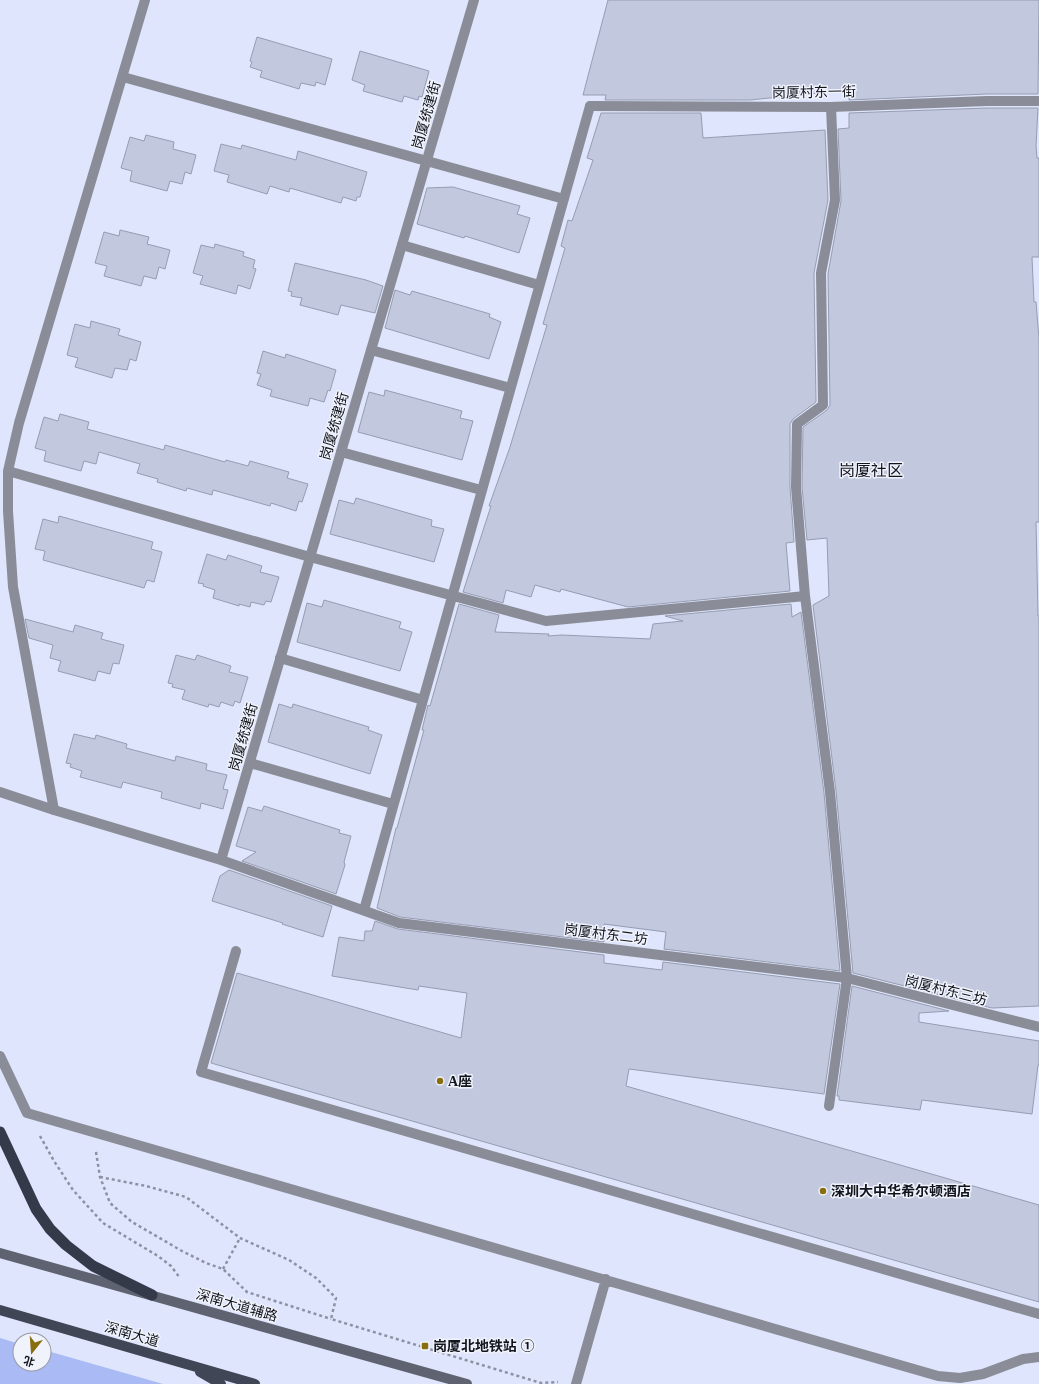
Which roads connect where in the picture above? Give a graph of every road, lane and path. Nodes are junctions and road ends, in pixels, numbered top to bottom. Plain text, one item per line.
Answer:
1 (145, 0) edge
2 (474, 0) edge
3 (123, 77) junction
4 (1039, 101) edge
5 (831, 107) junction
6 (427, 162) junction
7 (564, 199) junction
8 (402, 245) junction
9 (540, 285) junction
10 (371, 350) junction
11 (510, 388) junction
12 (341, 452) junction
13 (8, 472) junction
14 (481, 490) junction
15 (310, 557) junction
16 (452, 596) junction
17 (805, 596) junction
18 (280, 658) junction
19 (423, 700) junction
20 (250, 763) junction
21 (0, 792) edge
22 (393, 804) junction
23 (54, 810) junction
24 (221, 860) junction
25 (364, 910) junction
26 (236, 951) dead end
27 (847, 978) junction
28 (1039, 1027) edge
29 (0, 1056) edge
30 (829, 1106) dead end
31 (27, 1113) junction
32 (0, 1132) edge
33 (93, 1132) junction
34 (100, 1177) junction
35 (240, 1238) junction
36 (0, 1254) edge
37 (223, 1269) junction
38 (180, 1278) dead end
39 (606, 1279) junction
40 (152, 1295) junction
41 (0, 1310) edge
42 (1039, 1314) edge
43 (331, 1319) junction
44 (1039, 1357) edge
45 (185, 1364) junction
46 (576, 1382) edge
47 (221, 1384) edge
48 (255, 1384) edge
49 (467, 1384) edge

1 - 3 street
2 - 6 street, 岗厦统建街
3 - 6 street
3 - 13 street
4 - 5 street, 岗厦村东一街
5 - 7 street, 岗厦村东一街
5 - 17 street
6 - 7 street
6 - 8 street, 岗厦统建街
7 - 9 street
8 - 9 street
8 - 10 street, 岗厦统建街
9 - 11 street
10 - 11 street
10 - 12 street, 岗厦统建街
11 - 14 street
12 - 14 street
12 - 15 street, 岗厦统建街
13 - 15 street
13 - 23 street
14 - 16 street
15 - 16 street
15 - 18 street, 岗厦统建街
16 - 17 street
16 - 19 street
17 - 27 street
18 - 19 street
18 - 20 street, 岗厦统建街
19 - 22 street
20 - 22 street
20 - 24 street, 岗厦统建街
21 - 23 street, 岗厦村东二坊
22 - 25 street
23 - 24 street, 岗厦村东二坊
24 - 25 street, 岗厦村东二坊
25 - 27 street, 岗厦村东二坊
26 - 42 street
27 - 28 street, 岗厦村东三坊
27 - 30 street
29 - 31 street
31 - 33 street
31 - 38 path
32 - 40 highway
33 - 34 path
33 - 39 street
34 - 35 path
34 - 37 path
35 - 37 path
35 - 43 path
36 - 40 main road, 深南大道辅路
37 - 43 path
39 - 44 street
39 - 46 street
40 - 49 main road, 深南大道辅路
41 - 45 main road, 深南大道
43 - 46 path
45 - 47 main road
45 - 48 main road, 深南大道

